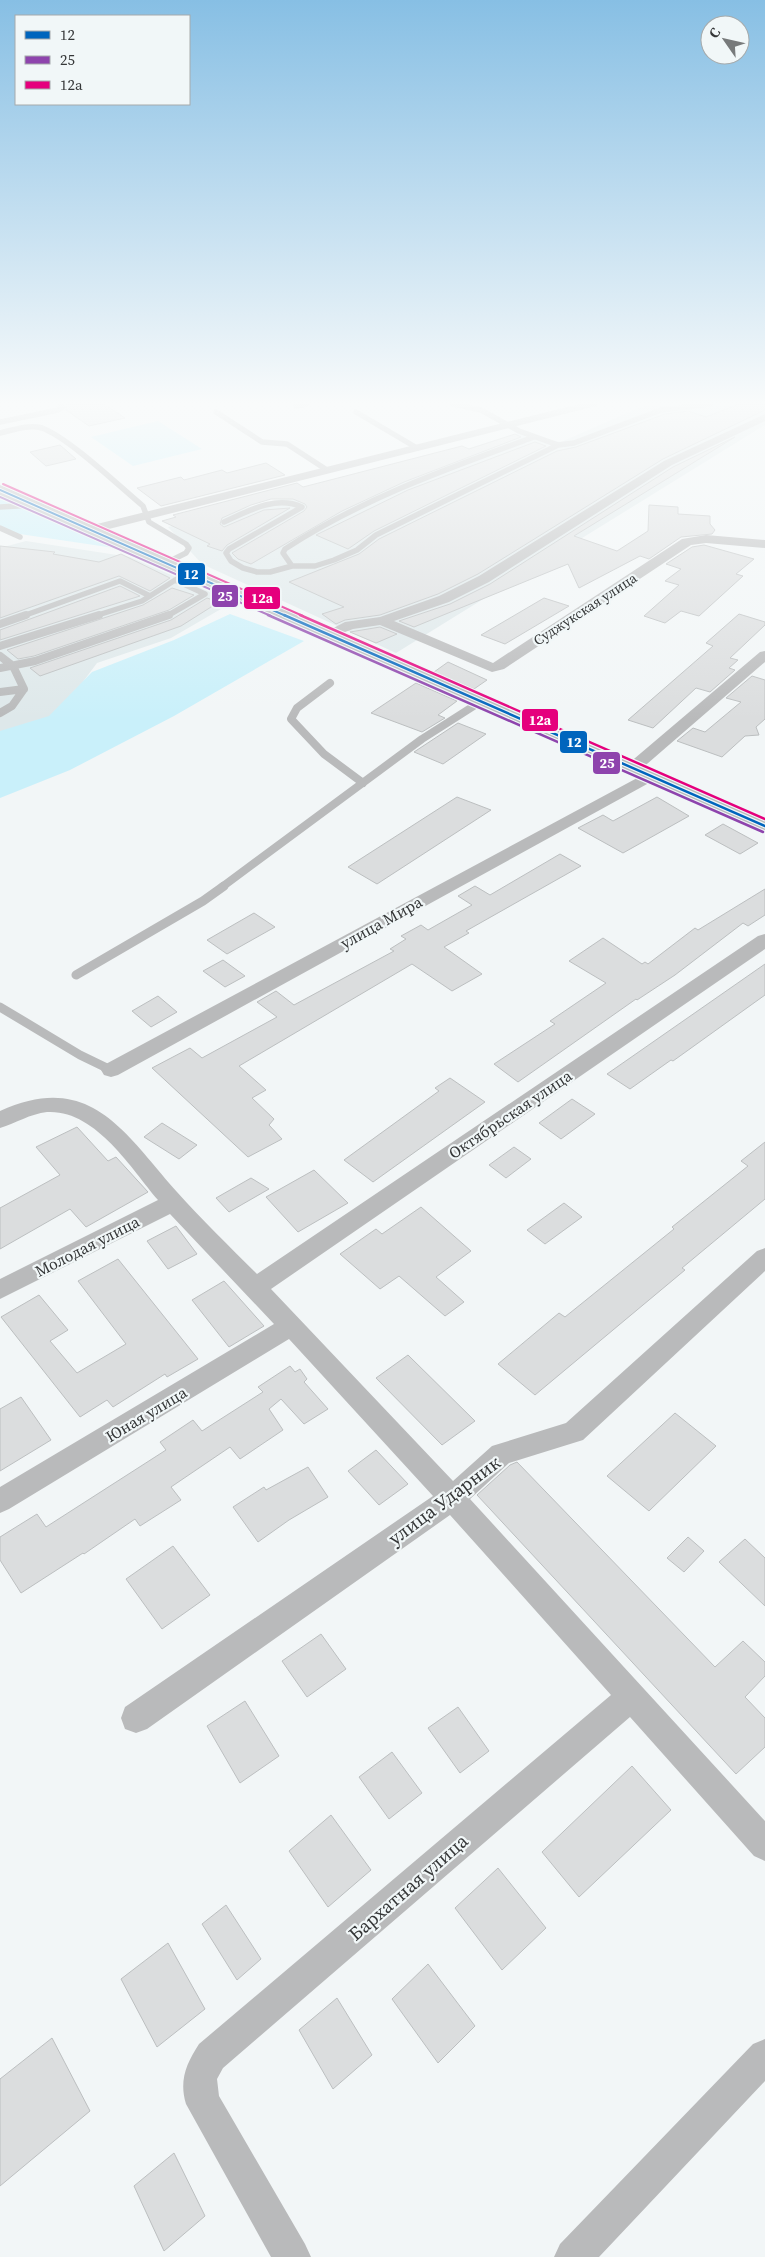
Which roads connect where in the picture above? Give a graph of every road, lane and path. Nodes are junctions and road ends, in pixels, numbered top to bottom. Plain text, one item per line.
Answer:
1 (46, 509) edge
2 (144, 509) edge
3 (172, 509) edge
4 (251, 509) edge
5 (299, 509) edge
6 (356, 509) edge
7 (429, 509) edge
8 (595, 509) edge
9 (146, 516) junction
10 (224, 522) dead end
11 (0, 528) edge
12 (93, 530) junction
13 (20, 537) dead end
14 (765, 544) edge
15 (166, 563) junction
16 (292, 566) junction
17 (181, 576) junction
18 (150, 596) junction
19 (382, 621) junction
20 (0, 624) edge
21 (327, 635) junction
22 (0, 646) edge
23 (765, 655) edge
24 (0, 656) edge
25 (13, 666) junction
26 (0, 668) edge
27 (330, 683) dead end
28 (24, 689) junction
29 (0, 692) edge
30 (480, 702) junction
31 (0, 713) edge
32 (643, 771) junction
33 (363, 783) junction
34 (765, 826) edge
35 (765, 940) edge
36 (76, 976) dead end
37 (0, 1007) edge
38 (111, 1070) joint
39 (0, 1120) edge
40 (173, 1202) junction
41 (765, 1257) edge
42 (255, 1288) junction
43 (0, 1290) edge
44 (292, 1326) junction
45 (452, 1498) junction
46 (0, 1501) edge
47 (632, 1696) junction
48 (136, 1718) dead end
49 (765, 1845) edge
50 (765, 2056) edge
51 (292, 2257) edge
52 (573, 2257) edge

1 - 12 street
2 - 9 lane
3 - 9 street
4 - 10 lane
5 - 16 lane
6 - 16 lane
7 - 16 lane
8 - 19 street
9 - 12 street
9 - 15 lane
11 - 13 lane
12 - 15 street
14 - 19 street, Суджукская улица
15 - 17 street
17 - 18 lane
17 - 21 street
17 - 25 lane
18 - 20 lane
18 - 22 lane
19 - 21 street
21 - 30 street
23 - 32 street, улица Мира
24 - 25 lane
25 - 26 lane
25 - 28 lane
27 - 33 lane
28 - 29 lane
28 - 31 lane
30 - 32 street
30 - 33 lane
32 - 34 street
32 - 38 street, улица Мира
33 - 36 lane
35 - 42 street, Октябрьская улица
37 - 38 lane
39 - 40 street
40 - 42 street
40 - 43 street, Молодая улица
41 - 45 street, улица Ударник
42 - 44 street
44 - 45 street
44 - 46 street, Юная улица
45 - 47 street
45 - 48 street, улица Ударник
47 - 49 street
47 - 51 street, Бархатная улица
50 - 52 street

